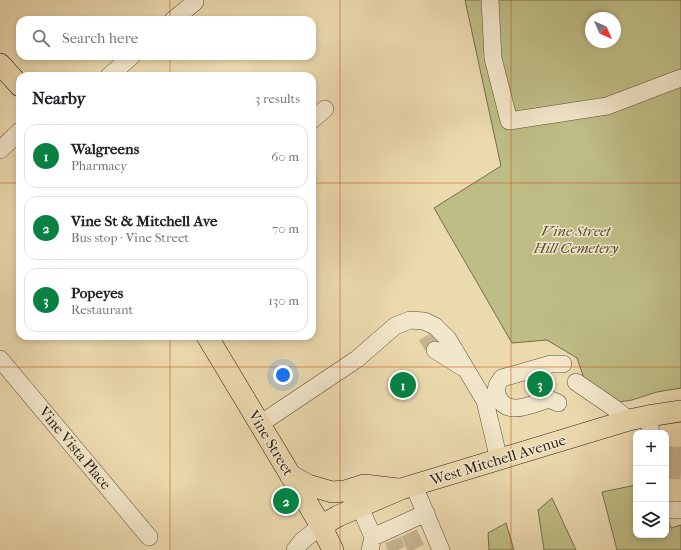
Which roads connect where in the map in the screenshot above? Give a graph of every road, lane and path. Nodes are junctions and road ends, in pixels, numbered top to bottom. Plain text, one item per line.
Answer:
1 (490, 0) edge
2 (195, 2) dead end
3 (179, 16) edge
4 (127, 60) edge
5 (0, 64) edge
6 (114, 72) edge
7 (681, 78) edge
8 (16, 82) edge
9 (325, 109) dead end
10 (316, 117) edge
11 (16, 135) edge
12 (0, 150) edge
13 (429, 336) junction
14 (209, 340) edge
15 (0, 359) edge
16 (563, 364) dead end
17 (466, 370) junction
18 (576, 382) dead end
19 (558, 403) dead end
20 (681, 411) edge
21 (643, 423) edge
22 (260, 424) junction
23 (499, 460) junction
24 (290, 475) junction
25 (407, 487) junction
26 (360, 507) junction
27 (669, 510) edge
28 (681, 510) edge
29 (426, 513) junction
30 (320, 526) junction
31 (149, 537) dead end
32 (381, 539) edge
33 (295, 550) edge
34 (333, 550) edge
35 (441, 550) edge

1 - 7 street
2 - 3 street
4 - 6 street
5 - 8 main road
9 - 10 street
11 - 12 street
13 - 17 street
13 - 17 street
13 - 22 street
14 - 22 main road, Vine Street
15 - 31 street, Vine Vista Place
16 - 19 street
17 - 23 street
18 - 21 street
20 - 21 main road, West Mitchell Avenue
21 - 23 main road, West Mitchell Avenue
22 - 24 main road, Vine Street
23 - 25 main road, West Mitchell Avenue
24 - 25 main road
24 - 30 main road, Vine Street
25 - 26 main road, West Mitchell Avenue
25 - 29 street
26 - 30 main road, West Mitchell Avenue
26 - 32 street
27 - 28 street
29 - 32 street
29 - 35 street
30 - 33 street
30 - 34 main road, Vine Street

